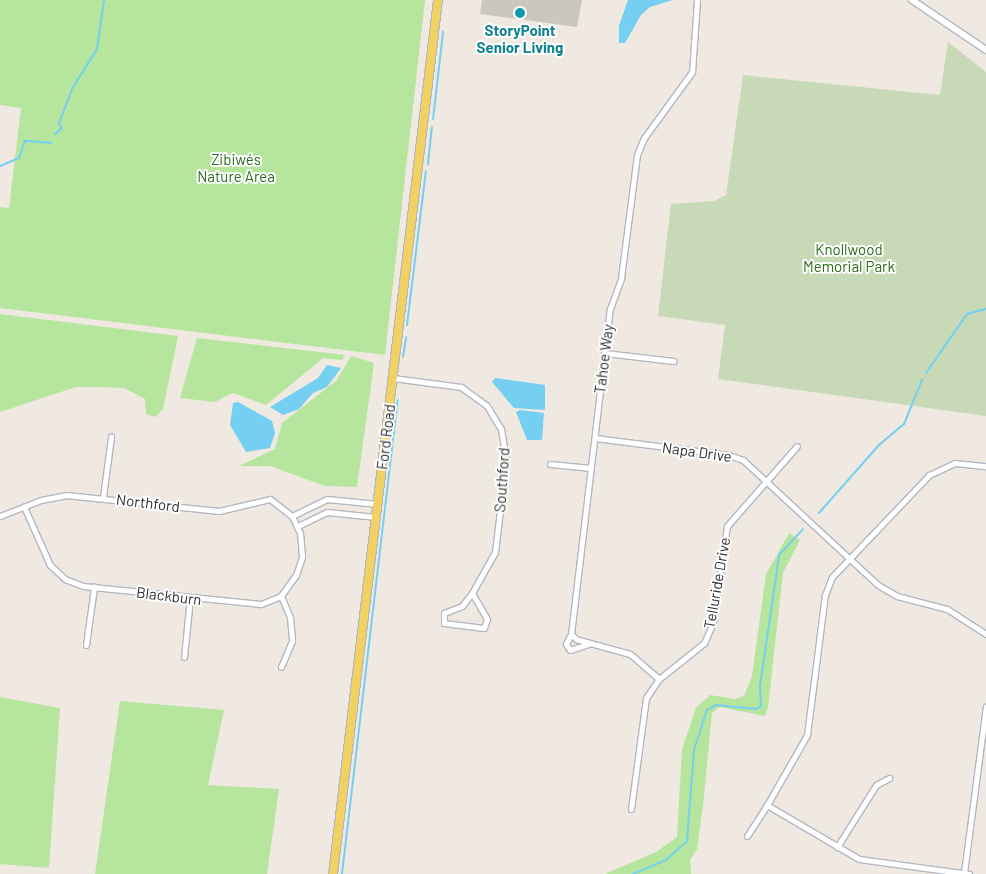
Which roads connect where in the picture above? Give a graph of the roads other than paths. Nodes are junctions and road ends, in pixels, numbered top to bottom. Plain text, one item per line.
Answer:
1 (438, 0) edge
2 (698, 0) edge
3 (912, 0) edge
4 (986, 50) edge
5 (605, 353) junction
6 (674, 362) dead end
7 (393, 378) junction
8 (110, 437) dead end
9 (595, 438) junction
10 (797, 446) dead end
11 (550, 464) dead end
12 (986, 466) edge
13 (591, 468) junction
14 (766, 480) junction
15 (103, 497) junction
16 (378, 504) junction
17 (24, 507) junction
18 (0, 516) edge
19 (292, 516) junction
20 (376, 517) junction
21 (298, 526) junction
22 (850, 557) junction
23 (94, 587) junction
24 (472, 593) junction
25 (281, 596) junction
26 (190, 598) junction
27 (571, 634) junction
28 (986, 634) edge
29 (591, 643) junction
30 (86, 645) dead end
31 (184, 657) dead end
32 (282, 667) dead end
33 (659, 679) junction
34 (986, 706) edge
35 (889, 778) dead end
36 (766, 805) junction
37 (630, 809) dead end
38 (747, 836) dead end
39 (837, 847) junction
40 (333, 874) edge
41 (964, 874) edge
42 (969, 874) edge

1 - 7 main road, Ford Road
2 - 5 street, Tahoe Way
3 - 4 street
5 - 6 street
5 - 9 street, Tahoe Way
7 - 16 main road, Ford Road
7 - 24 street, Southford
8 - 15 street
9 - 13 street, Tahoe Way
9 - 14 street, Napa Drive
10 - 14 street, Telluride Drive
11 - 13 street
12 - 22 street
13 - 27 street, Tahoe Way
14 - 22 street, Napa Drive
14 - 33 street, Telluride Drive
15 - 17 street, Northford
15 - 19 street, Northford
16 - 19 street
16 - 20 main road, Ford Road
17 - 18 street, Northford
17 - 23 street, Blackburn
19 - 21 street, Northford
20 - 21 street
20 - 40 main road, Ford Road
21 - 25 street
22 - 28 street, Napa Drive
22 - 36 street
23 - 26 street, Blackburn
23 - 30 street
24 - 24 street, Southford
25 - 26 street, Blackburn
25 - 32 street
26 - 31 street
27 - 29 street
27 - 29 street
29 - 33 street
33 - 37 street
34 - 41 street
35 - 39 street
36 - 38 street
36 - 39 street
39 - 41 street
41 - 42 street

